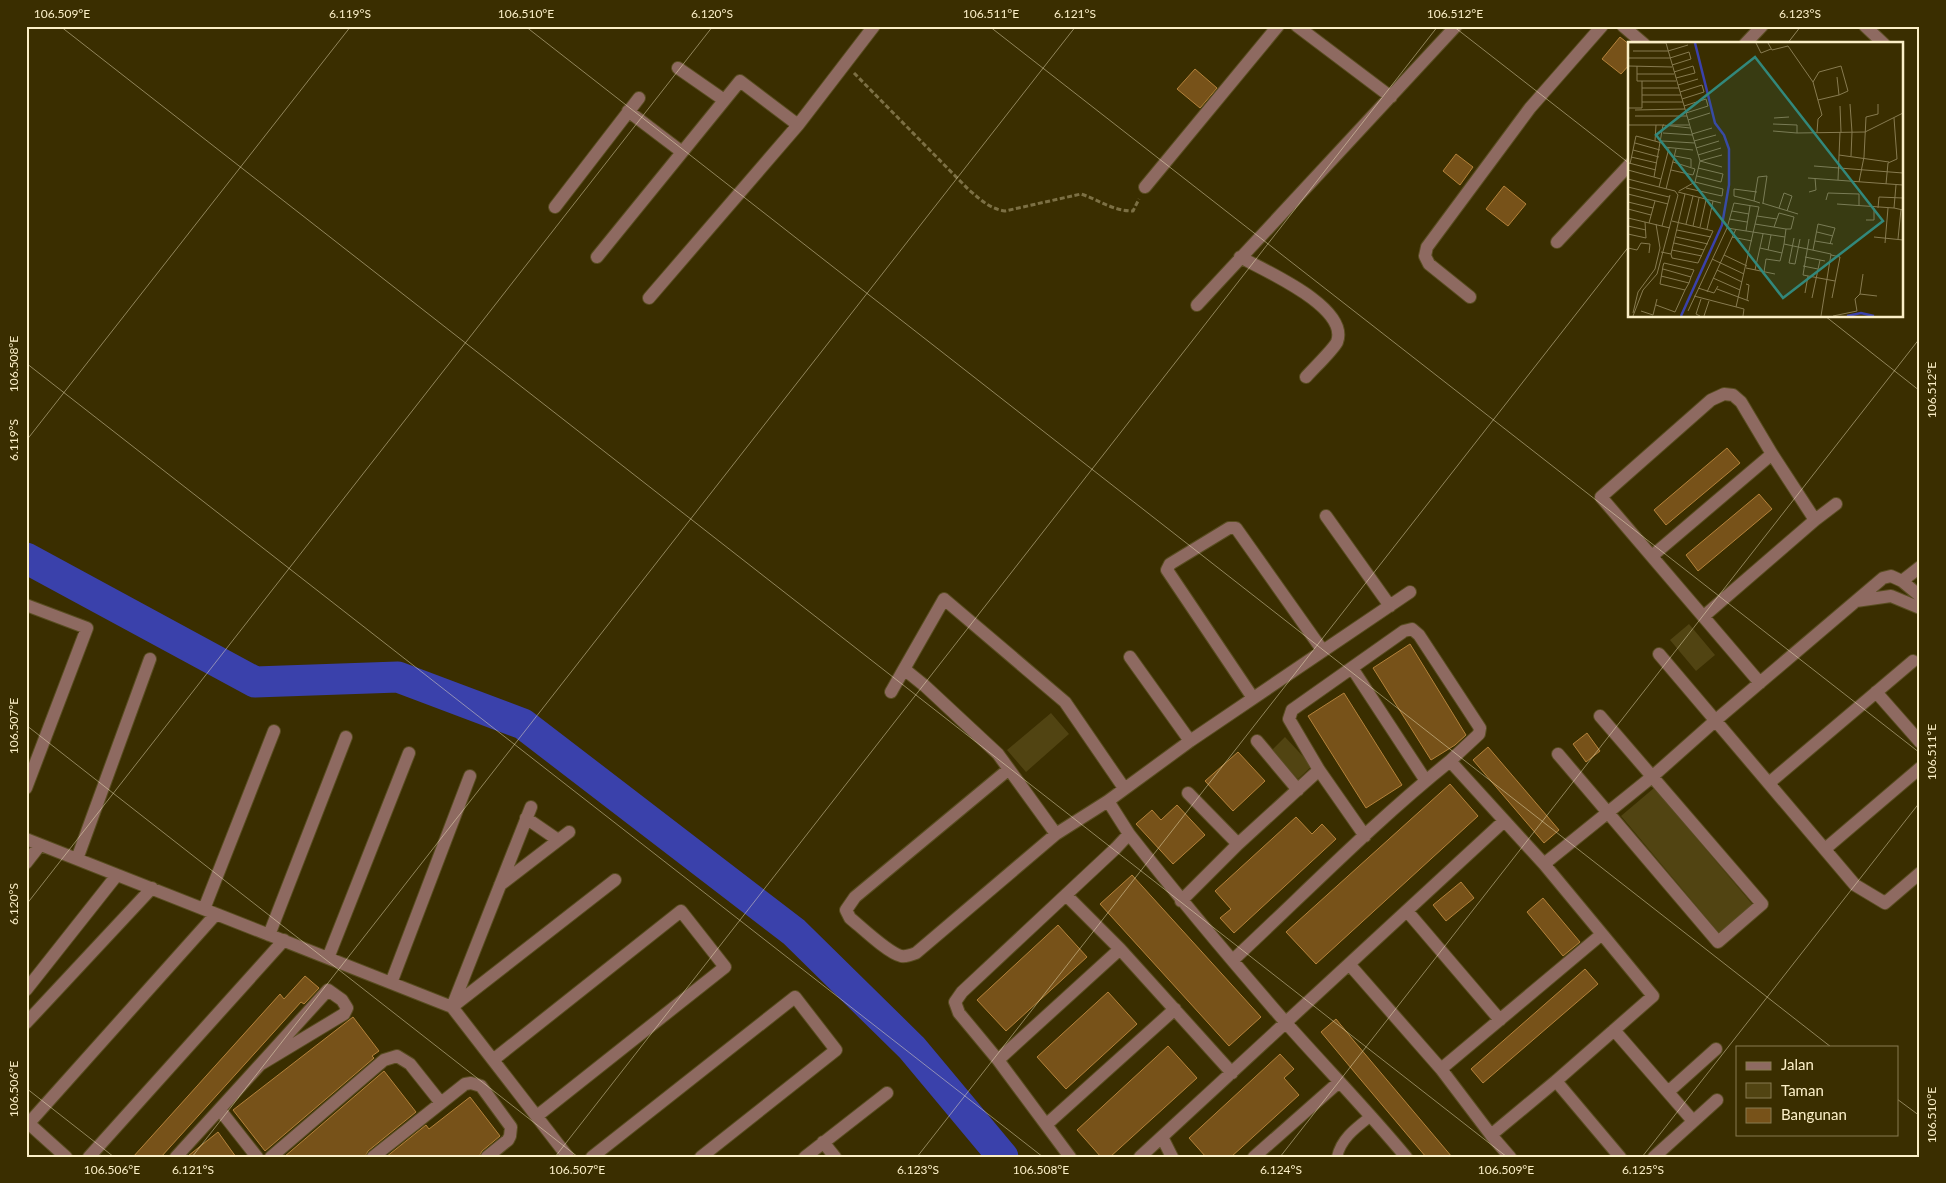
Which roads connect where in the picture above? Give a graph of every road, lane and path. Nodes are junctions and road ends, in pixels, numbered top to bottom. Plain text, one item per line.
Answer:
1 (874, 26) edge
2 (1278, 26) edge
3 (1297, 26) edge
4 (1456, 26) edge
5 (1602, 26) edge
6 (1623, 26) edge
7 (1762, 26) edge
8 (1865, 26) edge
9 (1642, 42) edge
10 (1747, 42) edge
11 (1882, 42) edge
12 (845, 64) junction
13 (678, 68) dead end
14 (1391, 97) junction
15 (639, 98) dead end
16 (724, 100) junction
17 (628, 111) junction
18 (798, 125) junction
19 (682, 152) junction
20 (1628, 166) edge
21 (1145, 187) joint
22 (555, 206) dead end
23 (1557, 242) dead end
24 (597, 256) dead end
25 (1240, 257) junction
26 (1470, 297) dead end
27 (649, 298) dead end
28 (1197, 305) dead end
29 (1306, 377) dead end
30 (1772, 454) junction
31 (1836, 504) dead end
32 (1326, 516) dead end
33 (1815, 520) junction
34 (1652, 556) junction
35 (1920, 567) edge
36 (1902, 581) junction
37 (1410, 592) dead end
38 (1920, 596) edge
39 (1856, 601) junction
40 (26, 605) edge
41 (1390, 606) junction
42 (1920, 608) edge
43 (1704, 616) junction
44 (1323, 651) junction
45 (1659, 654) dead end
46 (1130, 656) dead end
47 (150, 659) dead end
48 (1913, 661) dead end
49 (1352, 668) junction
50 (904, 669) junction
51 (1760, 682) junction
52 (891, 692) dead end
53 (1876, 692) junction
54 (1253, 698) junction
55 (1600, 716) dead end
56 (1716, 720) junction
57 (274, 732) dead end
58 (346, 737) dead end
59 (1190, 741) junction
60 (1257, 741) dead end
61 (1920, 742) edge
62 (409, 753) dead end
63 (1558, 754) dead end
64 (1450, 761) junction
65 (1920, 768) edge
66 (1009, 769) junction
67 (1319, 770) junction
68 (470, 776) dead end
69 (1653, 776) junction
70 (1426, 781) junction
71 (1769, 783) junction
72 (26, 788) edge
73 (1124, 788) junction
74 (1298, 790) junction
75 (1188, 793) dead end
76 (1108, 801) junction
77 (1607, 811) junction
78 (1504, 821) junction
79 (569, 832) dead end
80 (1056, 834) junction
81 (1129, 834) junction
82 (1365, 836) junction
83 (26, 839) edge
84 (558, 840) junction
85 (1238, 844) junction
86 (40, 845) junction
87 (1825, 849) junction
88 (76, 859) junction
89 (26, 863) edge
90 (1544, 864) junction
91 (1920, 872) edge
92 (117, 875) junction
93 (615, 880) dead end
94 (500, 885) junction
95 (152, 888) junction
96 (1066, 895) junction
97 (1181, 901) junction
98 (204, 909) junction
99 (1407, 911) junction
100 (216, 914) junction
101 (269, 934) junction
102 (1602, 934) junction
103 (284, 940) junction
104 (1120, 949) junction
105 (328, 958) junction
106 (1234, 960) junction
107 (1349, 964) junction
108 (391, 983) junction
109 (26, 990) edge
110 (452, 1007) junction
111 (1175, 1009) junction
112 (1500, 1020) junction
113 (1286, 1022) junction
114 (26, 1023) edge
115 (1614, 1030) junction
116 (1716, 1049) dead end
117 (493, 1060) junction
118 (998, 1060) junction
119 (261, 1064) junction
120 (1442, 1069) junction
121 (1232, 1073) junction
122 (1556, 1081) junction
123 (1339, 1082) junction
124 (1668, 1092) junction
125 (887, 1093) dead end
126 (1717, 1100) dead end
127 (442, 1103) junction
128 (220, 1110) junction
129 (537, 1116) junction
130 (1371, 1116) junction
131 (1693, 1121) junction
132 (28, 1122) edge
133 (1047, 1124) junction
134 (1491, 1135) junction
135 (1162, 1137) junction
136 (823, 1142) junction
137 (66, 1157) edge
138 (89, 1157) edge
139 (176, 1157) edge
140 (257, 1157) edge
141 (270, 1157) edge
142 (373, 1157) edge
143 (487, 1157) edge
144 (568, 1157) edge
145 (592, 1157) edge
146 (701, 1157) edge
147 (804, 1157) edge
148 (835, 1157) edge
149 (1070, 1157) edge
150 (1140, 1157) edge
151 (1172, 1157) edge
152 (1254, 1157) edge
153 (1337, 1157) edge
154 (1406, 1157) edge
155 (1510, 1157) edge
156 (1620, 1157) edge
157 (1654, 1157) edge

1 - 12 street
2 - 21 street
3 - 14 street
4 - 14 street
5 - 26 street
6 - 9 street
7 - 10 street
8 - 11 street
12 - 18 street
12 - 21 path
13 - 16 street
14 - 25 street
15 - 17 street
16 - 18 street
16 - 19 street
17 - 19 street
17 - 22 street
18 - 27 street
19 - 24 street
20 - 23 street
25 - 28 street
25 - 29 street
30 - 33 street
30 - 34 street
30 - 34 street
31 - 33 street
32 - 41 street
33 - 43 street
34 - 43 street
35 - 36 street
36 - 38 street
36 - 39 street
37 - 41 street
39 - 42 street
39 - 51 street
40 - 72 street
41 - 44 street
43 - 51 street
44 - 54 street
44 - 54 street
45 - 56 street
46 - 59 street
47 - 88 street
48 - 53 street
49 - 64 street
49 - 67 street
49 - 70 street
50 - 52 street
50 - 66 street
50 - 73 street
51 - 56 street
53 - 61 street
53 - 71 street
54 - 59 street
55 - 69 street
56 - 69 street
56 - 71 street
57 - 98 street
58 - 101 street
59 - 73 street
60 - 74 street
62 - 105 street
63 - 77 street
64 - 70 street
64 - 78 street
65 - 87 street
66 - 80 street
66 - 80 street
67 - 74 street
67 - 82 street
68 - 108 street
69 - 77 street
69 - 77 street
70 - 82 street
71 - 87 street
73 - 76 street
74 - 85 street
75 - 85 street
76 - 80 street
76 - 81 street
77 - 90 street
78 - 90 street
78 - 99 street
79 - 84 street
81 - 96 street
81 - 97 street
82 - 106 street
83 - 86 street
84 - 94 street
84 - 94 street
85 - 97 street
86 - 88 street
86 - 89 street
87 - 91 street
88 - 92 street
90 - 102 street
92 - 95 street
92 - 109 street
93 - 110 street
94 - 110 street
95 - 98 street
95 - 114 street
96 - 104 street
96 - 118 street
97 - 106 street
98 - 100 street
99 - 107 street
99 - 112 street
100 - 101 street
100 - 132 street
101 - 103 street
102 - 112 street
102 - 115 street
103 - 105 street
103 - 138 street
104 - 111 street
104 - 118 street
105 - 108 street
106 - 113 street
107 - 113 street
107 - 120 street
108 - 110 street
110 - 117 street
111 - 121 street
111 - 133 street
112 - 120 street
113 - 121 street
113 - 123 street
115 - 122 street
115 - 124 street
116 - 124 street
117 - 129 street
117 - 129 street
118 - 133 street
119 - 119 street
119 - 128 street
120 - 134 street
121 - 135 street
122 - 134 street
122 - 156 street
123 - 130 street
123 - 152 street
124 - 131 street
125 - 136 street
126 - 131 street
127 - 141 street
127 - 142 street
127 - 143 street
128 - 139 street
128 - 140 street
129 - 144 street
130 - 153 lane
130 - 154 street
131 - 157 street
132 - 137 street
133 - 149 street
134 - 155 street
135 - 150 street
135 - 151 street
136 - 147 street
136 - 148 street
145 - 146 street

